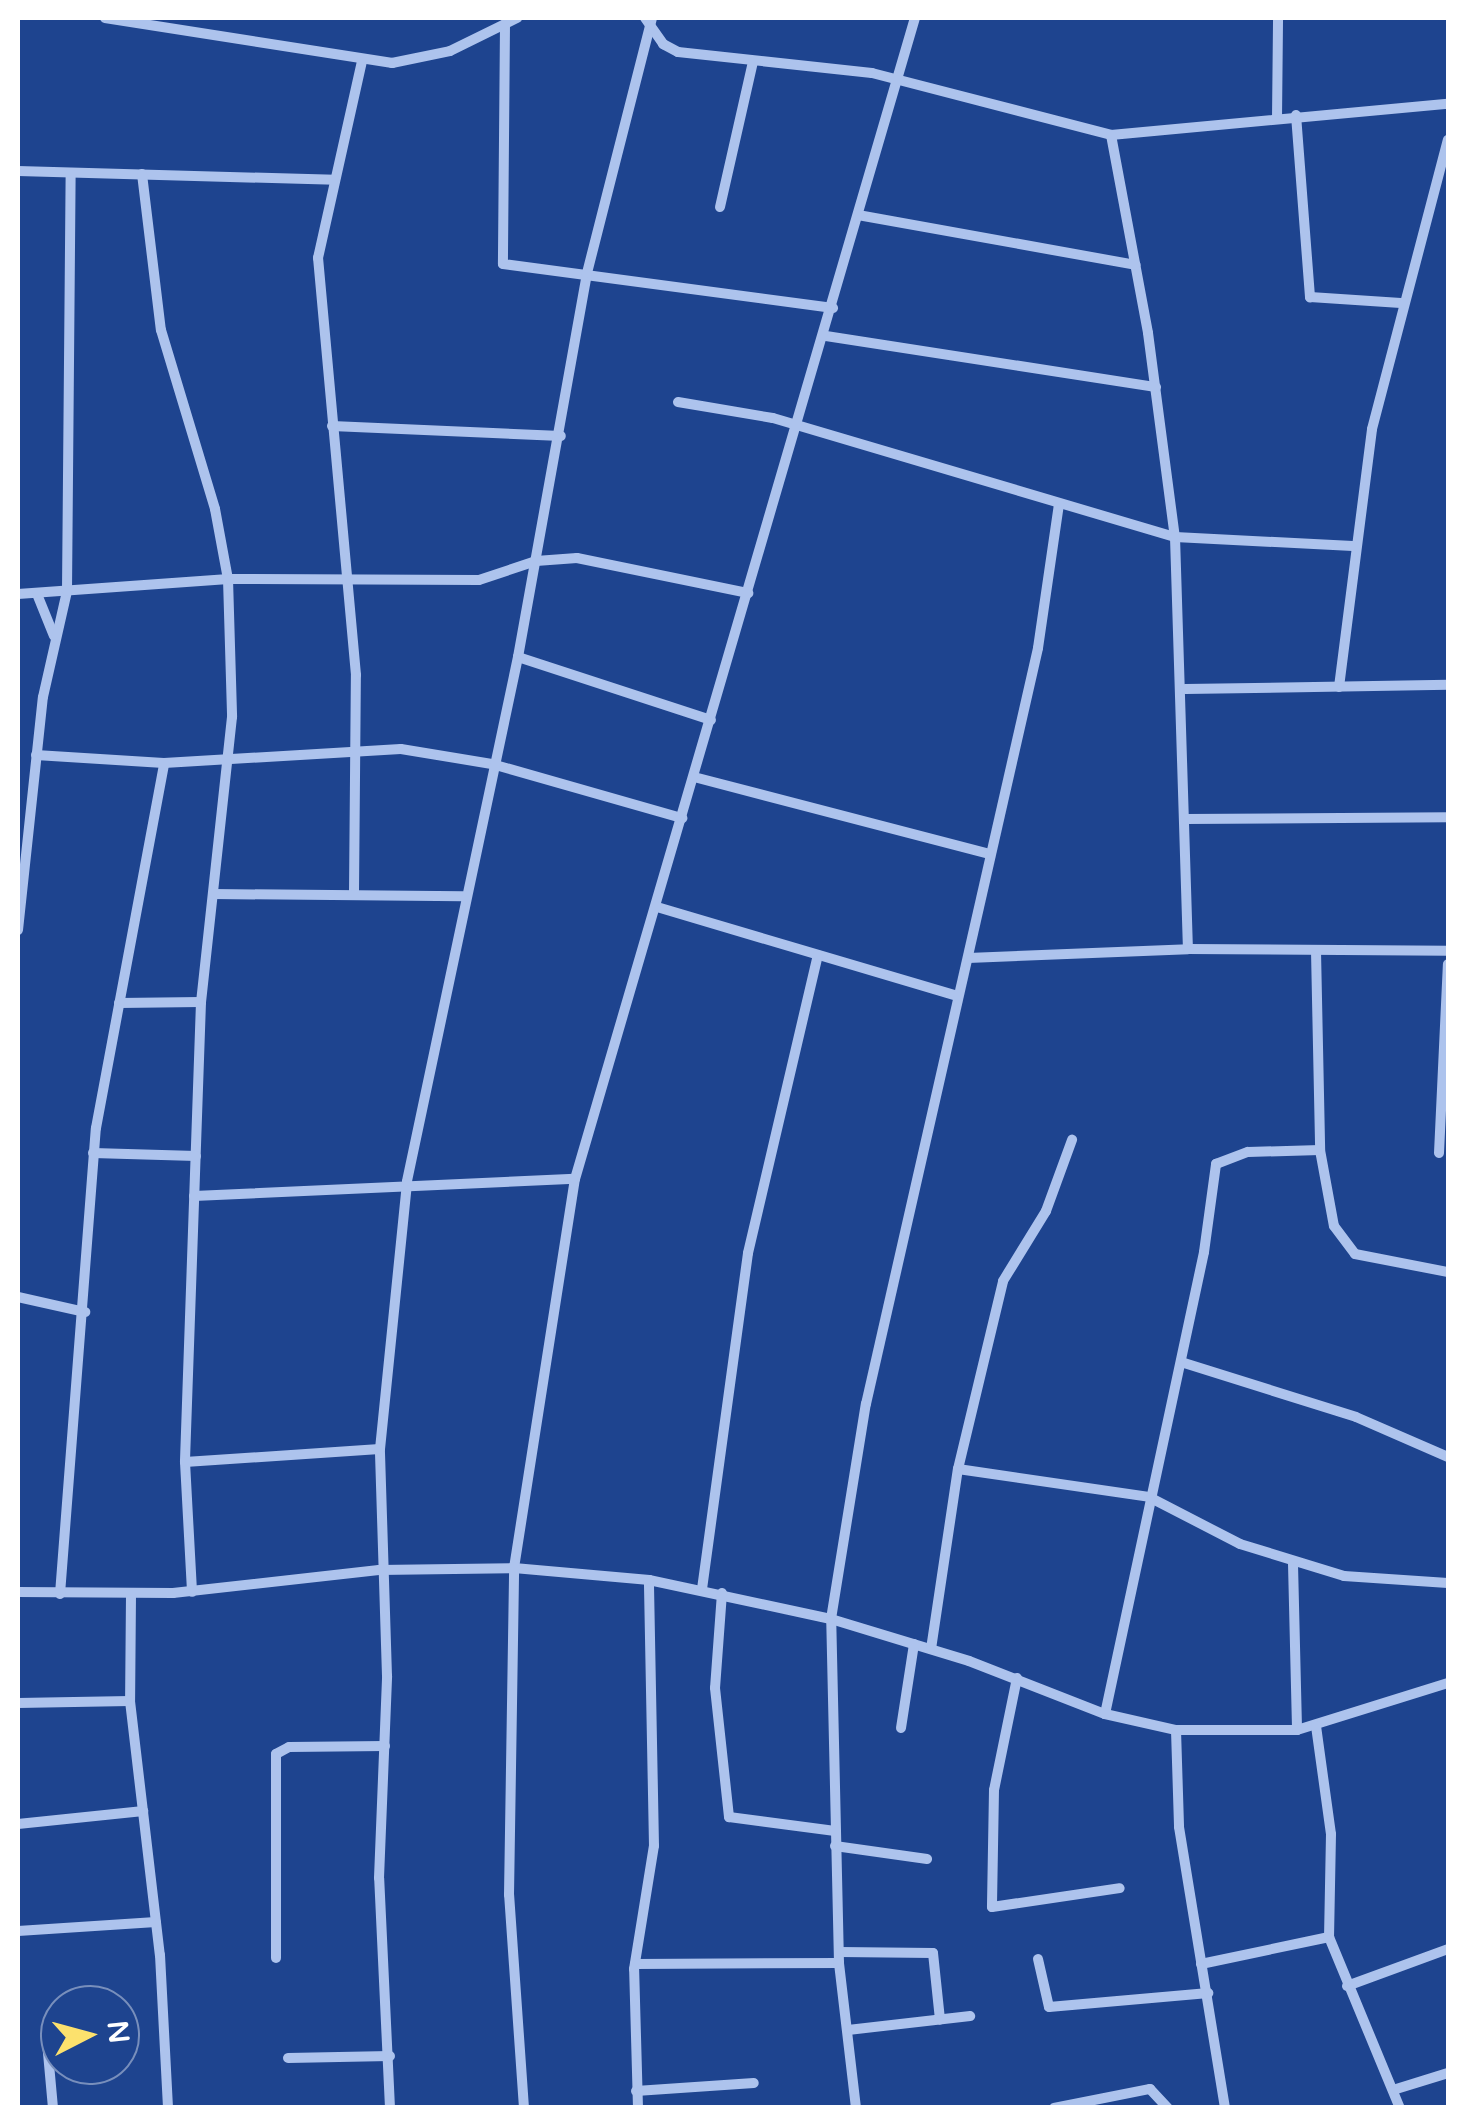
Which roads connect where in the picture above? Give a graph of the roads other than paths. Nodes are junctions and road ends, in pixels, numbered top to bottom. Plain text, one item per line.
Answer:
1 (105, 18) edge
2 (518, 18) edge
3 (916, 18) edge
4 (1278, 18) edge
5 (649, 21) edge
6 (506, 24) junction
7 (362, 61) junction
8 (753, 62) junction
9 (894, 79) junction
10 (1448, 104) edge
11 (1296, 115) junction
12 (1277, 118) junction
13 (1110, 135) junction
14 (1448, 140) edge
15 (18, 170) edge
16 (72, 174) junction
17 (142, 174) junction
18 (336, 180) junction
19 (720, 206) dead end
20 (858, 215) junction
21 (1136, 265) junction
22 (588, 273) junction
23 (1401, 303) junction
24 (834, 308) junction
25 (826, 336) junction
26 (1156, 388) junction
27 (678, 402) dead end
28 (332, 426) junction
29 (799, 426) junction
30 (561, 436) junction
31 (1060, 504) junction
32 (1175, 536) junction
33 (1353, 546) junction
34 (536, 561) junction
35 (228, 579) junction
36 (348, 580) junction
37 (68, 591) junction
38 (748, 593) junction
39 (18, 594) edge
40 (37, 594) junction
41 (54, 637) junction
42 (518, 657) junction
43 (1448, 685) edge
44 (1338, 687) junction
45 (1185, 689) junction
46 (711, 720) junction
47 (359, 748) junction
48 (36, 755) junction
49 (226, 756) junction
50 (164, 764) junction
51 (492, 764) junction
52 (694, 777) junction
53 (1448, 817) edge
54 (682, 818) junction
55 (1185, 819) junction
56 (989, 854) junction
57 (354, 892) junction
58 (213, 894) junction
59 (464, 896) junction
60 (656, 907) junction
61 (18, 930) edge
62 (1188, 949) junction
63 (1448, 951) edge
64 (1316, 952) junction
65 (818, 955) junction
66 (968, 958) junction
67 (1448, 964) edge
68 (957, 996) junction
69 (201, 1002) junction
70 (118, 1003) junction
71 (1072, 1140) dead end
72 (1320, 1150) junction
73 (93, 1152) junction
74 (1439, 1153) dead end
75 (196, 1156) junction
76 (576, 1179) junction
77 (407, 1182) junction
78 (194, 1196) junction
79 (1448, 1272) edge
80 (18, 1298) edge
81 (84, 1312) junction
82 (1180, 1362) junction
83 (380, 1449) junction
84 (1448, 1456) edge
85 (186, 1462) junction
86 (958, 1469) junction
87 (1149, 1497) junction
88 (1293, 1564) junction
89 (514, 1568) junction
90 (379, 1570) junction
91 (648, 1580) junction
92 (1448, 1583) edge
93 (702, 1589) junction
94 (18, 1592) edge
95 (192, 1592) junction
96 (722, 1593) junction
97 (60, 1594) junction
98 (131, 1594) junction
99 (831, 1619) junction
100 (914, 1644) junction
101 (931, 1649) junction
102 (1017, 1678) junction
103 (1448, 1683) edge
104 (18, 1702) edge
105 (130, 1702) junction
106 (1105, 1714) junction
107 (1316, 1726) junction
108 (901, 1728) dead end
109 (1176, 1730) junction
110 (1297, 1730) junction
111 (384, 1746) junction
112 (143, 1811) junction
113 (18, 1824) edge
114 (835, 1831) junction
115 (835, 1846) junction
116 (927, 1859) dead end
117 (1120, 1888) dead end
118 (156, 1922) junction
119 (18, 1931) edge
120 (1329, 1936) junction
121 (1448, 1949) edge
122 (276, 1958) dead end
123 (839, 1958) junction
124 (1038, 1959) dead end
125 (635, 1964) junction
126 (1202, 1964) junction
127 (1348, 1986) junction
128 (1208, 1993) junction
129 (970, 2016) dead end
130 (940, 2020) junction
131 (848, 2030) junction
132 (390, 2056) junction
133 (288, 2058) dead end
134 (1448, 2073) edge
135 (754, 2083) dead end
136 (1393, 2090) junction
137 (636, 2091) junction
138 (1225, 2106) edge
139 (168, 2108) edge
140 (390, 2108) edge
141 (524, 2108) edge
142 (638, 2108) edge
143 (856, 2108) edge
144 (1054, 2108) edge
145 (1168, 2108) edge
146 (1211, 2108) edge
147 (1400, 2108) edge

1 - 7 street
2 - 6 street
3 - 9 street
4 - 12 street
5 - 8 street
5 - 22 street
6 - 7 street
6 - 22 street
7 - 18 street
8 - 9 street
8 - 19 street
9 - 13 street
9 - 20 street
10 - 11 street
11 - 12 street
11 - 23 street
12 - 13 street
13 - 21 street
14 - 23 street
15 - 16 street
16 - 17 street
16 - 37 street
17 - 18 street
17 - 35 street
18 - 28 street
20 - 21 street
20 - 24 street
21 - 26 street
22 - 24 street
22 - 30 street
23 - 33 street
24 - 25 street
25 - 26 street
25 - 29 street
26 - 32 street
27 - 29 street
28 - 30 street
28 - 36 street
29 - 31 street
29 - 38 street
30 - 34 street
31 - 32 street
31 - 56 street
32 - 33 street
32 - 45 street
33 - 44 street
34 - 36 street
34 - 38 street
34 - 42 street
35 - 36 street
35 - 37 street
35 - 49 street
36 - 47 street
37 - 40 street
37 - 41 street
38 - 46 street
39 - 40 street
40 - 41 street
41 - 48 street
42 - 46 street
42 - 51 street
43 - 44 street
44 - 45 street
45 - 55 street
46 - 52 street
47 - 49 street
47 - 51 street
47 - 57 street
48 - 50 street
48 - 61 street
49 - 50 street
49 - 58 street
50 - 70 street
51 - 54 street
51 - 59 street
52 - 54 street
52 - 56 street
53 - 55 street
54 - 60 street
55 - 62 street
56 - 66 street
57 - 58 street
57 - 59 street
58 - 69 street
59 - 77 street
60 - 65 street
60 - 76 street
62 - 64 street
62 - 66 street
63 - 64 street
64 - 72 street
65 - 68 street
65 - 93 street
66 - 68 street
67 - 74 street
68 - 99 street
69 - 70 street
69 - 75 street
70 - 73 street
71 - 86 street
72 - 79 street
72 - 82 street
73 - 75 street
73 - 81 street
75 - 78 street
76 - 77 street
76 - 89 street
77 - 78 street
77 - 83 street
78 - 85 street
80 - 81 street
81 - 97 street
82 - 84 street
82 - 87 street
83 - 85 street
83 - 90 street
85 - 95 street
86 - 87 street
86 - 101 street
87 - 88 street
87 - 106 street
88 - 92 street
88 - 110 street
89 - 90 street
89 - 91 street
89 - 141 street
90 - 95 street
90 - 111 street
91 - 93 street
91 - 125 street
93 - 96 street
94 - 97 street
95 - 98 street
96 - 99 street
96 - 114 street
97 - 98 street
98 - 105 street
99 - 100 street
99 - 114 street
100 - 101 street
100 - 108 street
101 - 102 street
102 - 106 street
102 - 117 street
103 - 107 street
104 - 105 street
105 - 112 street
106 - 109 street
107 - 110 street
107 - 120 street
109 - 110 street
109 - 126 street
111 - 122 street
111 - 132 street
112 - 113 street
112 - 118 street
114 - 115 street
115 - 116 street
115 - 123 street
118 - 119 street
118 - 139 street
120 - 126 street
120 - 127 street
121 - 127 street
123 - 125 street
123 - 130 street
123 - 131 street
124 - 128 street
125 - 137 street
126 - 128 street
127 - 136 street
128 - 138 street
129 - 130 street
130 - 131 street
131 - 143 street
132 - 133 street
132 - 140 street
134 - 136 street
135 - 137 street
136 - 147 street
137 - 142 street
138 - 146 street
144 - 145 street

